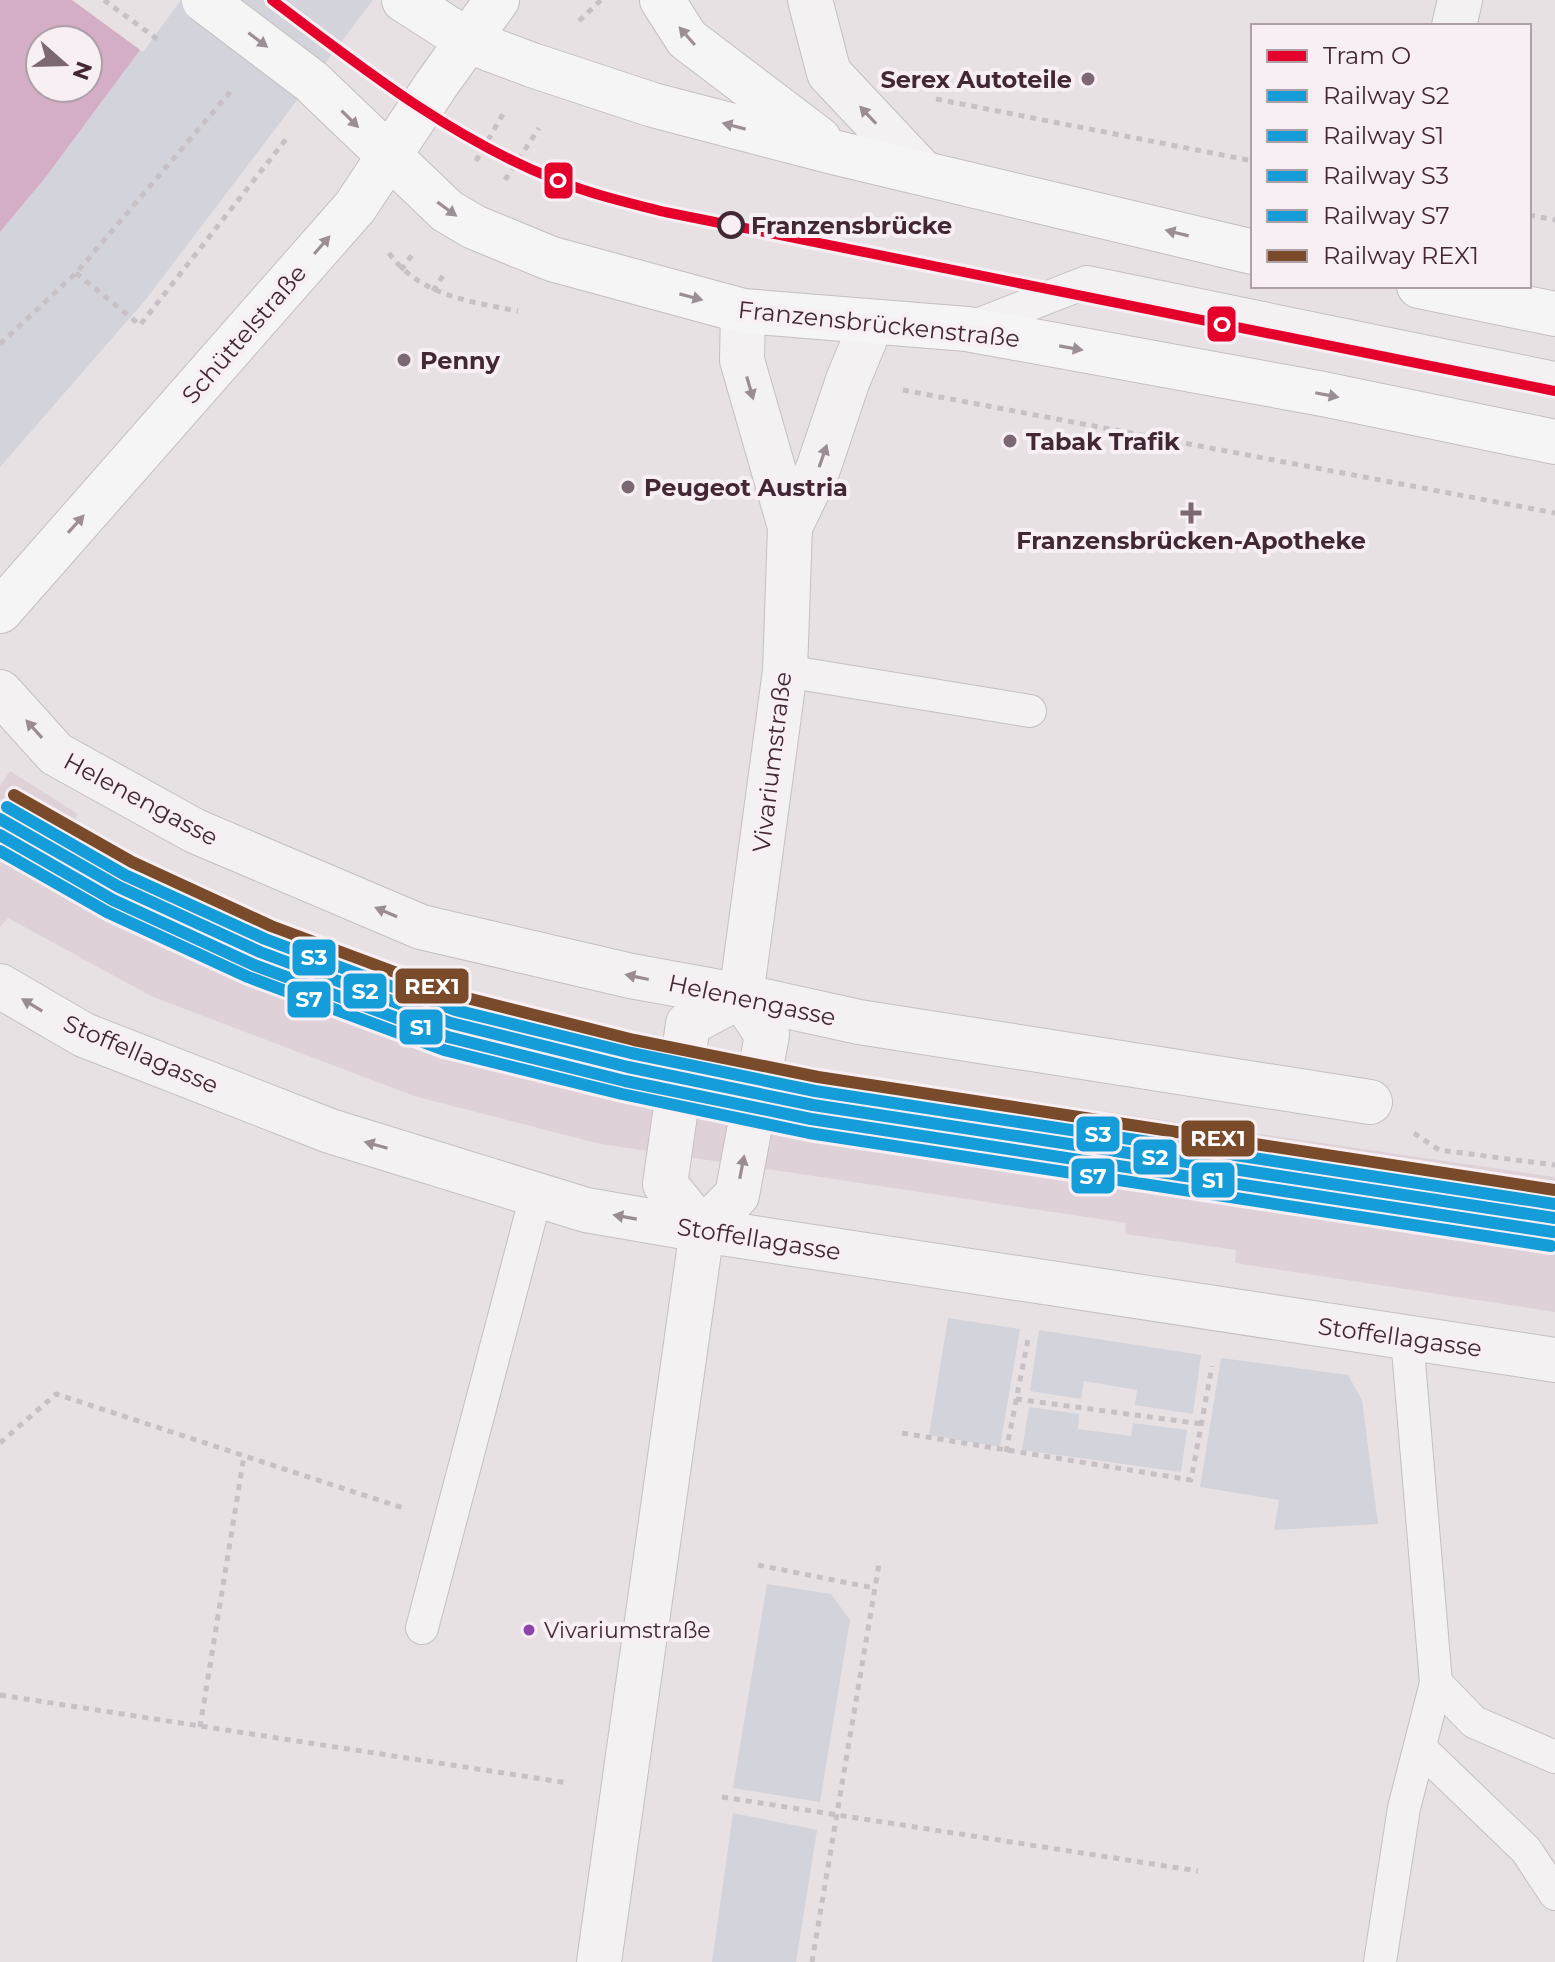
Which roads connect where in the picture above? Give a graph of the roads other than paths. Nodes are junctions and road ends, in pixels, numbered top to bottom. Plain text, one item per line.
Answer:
1 (204, 0) edge
2 (404, 0) edge
3 (497, 0) edge
4 (662, 0) edge
5 (810, 0) edge
6 (1460, 0) edge
7 (1454, 24) edge
8 (468, 41) junction
9 (837, 153) junction
10 (389, 158) junction
11 (922, 172) junction
12 (1251, 252) edge
13 (1429, 288) edge
14 (743, 311) junction
15 (1555, 314) edge
16 (872, 322) junction
17 (967, 329) junction
18 (1555, 378) edge
19 (1555, 442) edge
20 (790, 527) junction
21 (0, 611) edge
22 (785, 671) junction
23 (0, 692) edge
24 (1030, 711) dead end
25 (0, 986) edge
26 (741, 996) junction
27 (1370, 1102) road end
28 (537, 1192) junction
29 (702, 1230) junction
30 (1393, 1336) junction
31 (1555, 1360) edge
32 (422, 1628) dead end
33 (1436, 1683) junction
34 (1420, 1748) junction
35 (1555, 1757) edge
36 (1555, 1894) edge
37 (599, 1962) edge
38 (1380, 1962) edge

1 -> 10 main road, Franzensbrückenstraße, bridge
2 - 8 main road
3 - 8 main road, Schüttelstraße
9 -> 4 main road
11 -> 5 street
6 - 7 street
9 -> 8 main road
8 - 10 main road, Schüttelstraße
9 - 11 main road
10 -> 14 main road, Franzensbrückenstraße
21 -> 10 main road, Schüttelstraße
12 -> 11 main road
13 - 15 main road
14 - 16 main road, Franzensbrückenstraße
14 -> 20 street, Vivariumstraße
16 - 17 main road, Franzensbrückenstraße
20 -> 16 street, Vivariumstraße
17 - 18 lane
17 -> 19 main road, Franzensbrückenstraße
20 - 22 street, Vivariumstraße
22 - 24 lane
22 - 26 street, Vivariumstraße
26 -> 23 street, Helenengasse
28 -> 25 street, Stoffellagasse
26 - 27 street, Helenengasse
29 -> 26 street
26 - 29 street
29 -> 28 street, Stoffellagasse
28 - 32 lane
29 - 30 street, Stoffellagasse
29 - 37 street
30 - 31 street, Stoffellagasse
30 - 33 lane
33 - 34 lane
33 - 35 lane
34 - 36 lane
34 - 38 lane

